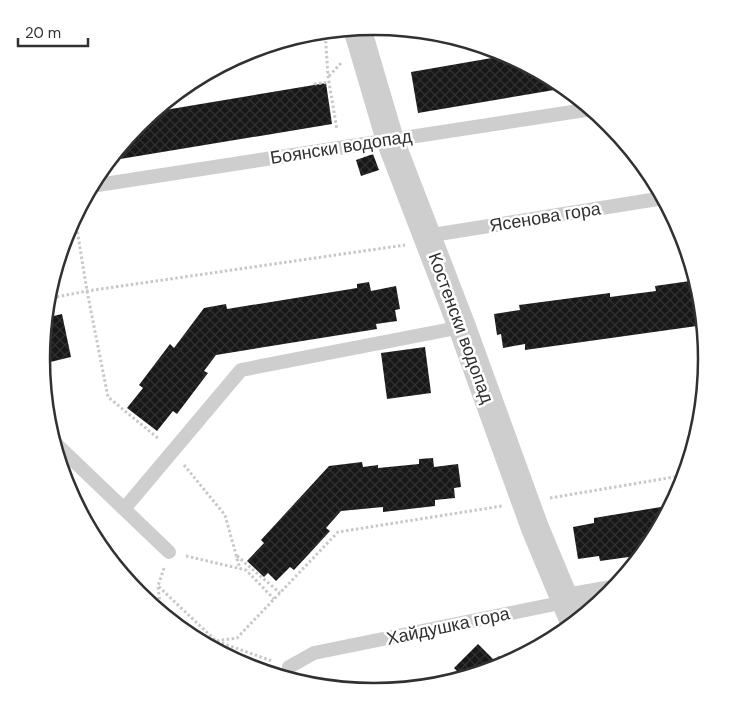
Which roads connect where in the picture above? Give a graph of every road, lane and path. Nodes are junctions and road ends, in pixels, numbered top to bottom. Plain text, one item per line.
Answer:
1 (359, 36) edge
2 (326, 39) edge
3 (344, 60) dead end
4 (328, 76) junction
5 (329, 82) junction
6 (315, 85) dead end
7 (582, 111) edge
8 (390, 140) junction
9 (339, 148) junction
10 (101, 184) edge
11 (657, 199) edge
12 (77, 231) edge
13 (426, 236) junction
14 (87, 291) junction
15 (56, 297) edge
16 (462, 327) junction
17 (63, 451) edge
18 (173, 451) junction
19 (677, 477) edge
20 (526, 502) junction
21 (124, 509) junction
22 (170, 552) junction
23 (236, 556) junction
24 (240, 569) junction
25 (158, 586) junction
26 (280, 593) junction
27 (274, 598) junction
28 (159, 601) edge
29 (584, 607) edge
30 (570, 613) edge
31 (216, 641) junction
32 (290, 667) joint

1 - 8 street, Костенски водопад
2 - 4 path
3 - 4 path
4 - 5 path
5 - 6 path
5 - 9 path
7 - 8 lane, Боянски водопад
8 - 9 lane, Боянски водопад
8 - 13 street, Костенски водопад
9 - 10 lane, Боянски водопад
11 - 13 lane, Ясенова гора
12 - 14 path
13 - 14 path
13 - 16 street, Костенски водопад
14 - 15 path
14 - 18 path
16 - 18 lane
16 - 20 street, Костенски водопад
17 - 21 lane
18 - 21 lane
18 - 23 path
19 - 20 path
20 - 26 path
20 - 30 street, Костенски водопад
21 - 22 lane
22 - 24 path
22 - 25 path
23 - 24 path
23 - 26 path
24 - 27 path
25 - 28 path
25 - 31 path
26 - 27 path
27 - 31 path
29 - 30 street, Хайдушка гора
30 - 32 lane, Хайдушка гора
31 - 32 path

